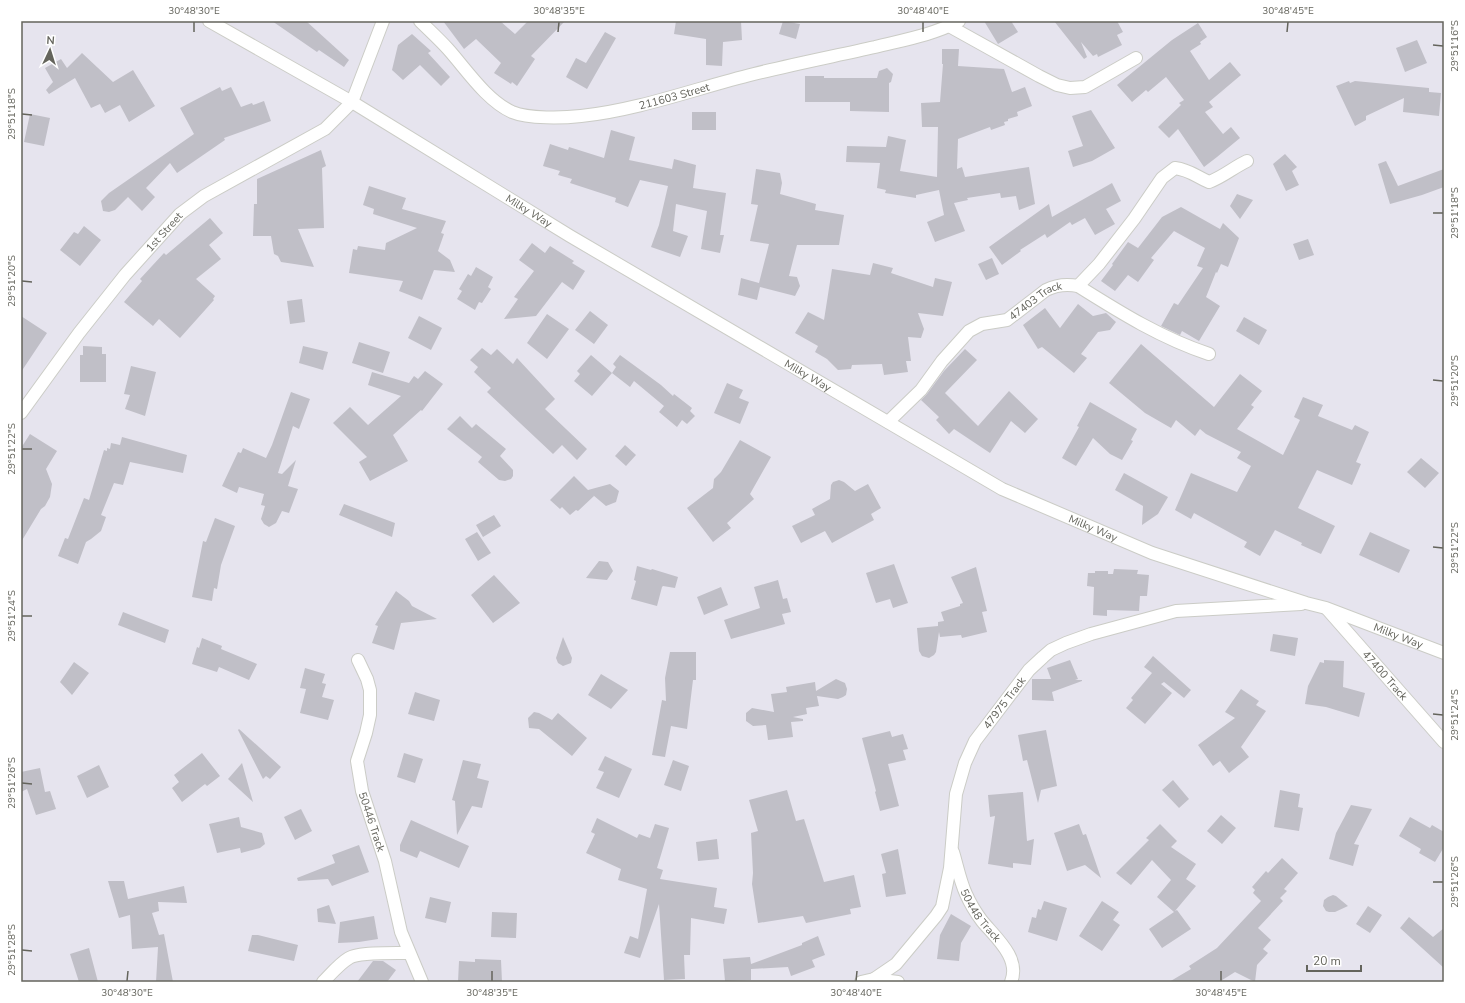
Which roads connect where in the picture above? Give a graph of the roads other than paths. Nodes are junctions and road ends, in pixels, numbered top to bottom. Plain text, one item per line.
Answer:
1 (208, 21) edge
2 (383, 21) edge
3 (420, 21) edge
4 (954, 24) edge
5 (1136, 58) dead end
6 (352, 102) junction
7 (1247, 161) dead end
8 (1078, 286) junction
9 (1209, 354) dead end
10 (21, 413) edge
11 (888, 422) junction
12 (1306, 603) junction
13 (1326, 608) junction
14 (1444, 653) edge
15 (358, 660) dead end
16 (1444, 742) edge
17 (952, 845) junction
18 (409, 953) junction
19 (874, 979) junction
20 (323, 982) edge
21 (422, 982) edge
22 (861, 982) edge
23 (898, 982) edge
24 (1011, 982) edge

1 - 6 street, Milky Way
2 - 6 street
3 - 4 street, 211603 Street
4 - 5 street
6 - 10 street, 1st Street
6 - 11 street, Milky Way
7 - 8 street
8 - 9 street, 47403 Track
8 - 11 street, 47403 Track
11 - 12 street, Milky Way
12 - 13 street, Milky Way
12 - 17 street, 47975 Track
13 - 14 street, Milky Way
13 - 16 street, 47400 Track
15 - 18 street, 50446 Track
17 - 19 street, 47975 Track
17 - 24 street, 50448 Track
18 - 20 street
18 - 21 street, 50446 Track
19 - 22 street, 47975 Track
19 - 23 street

